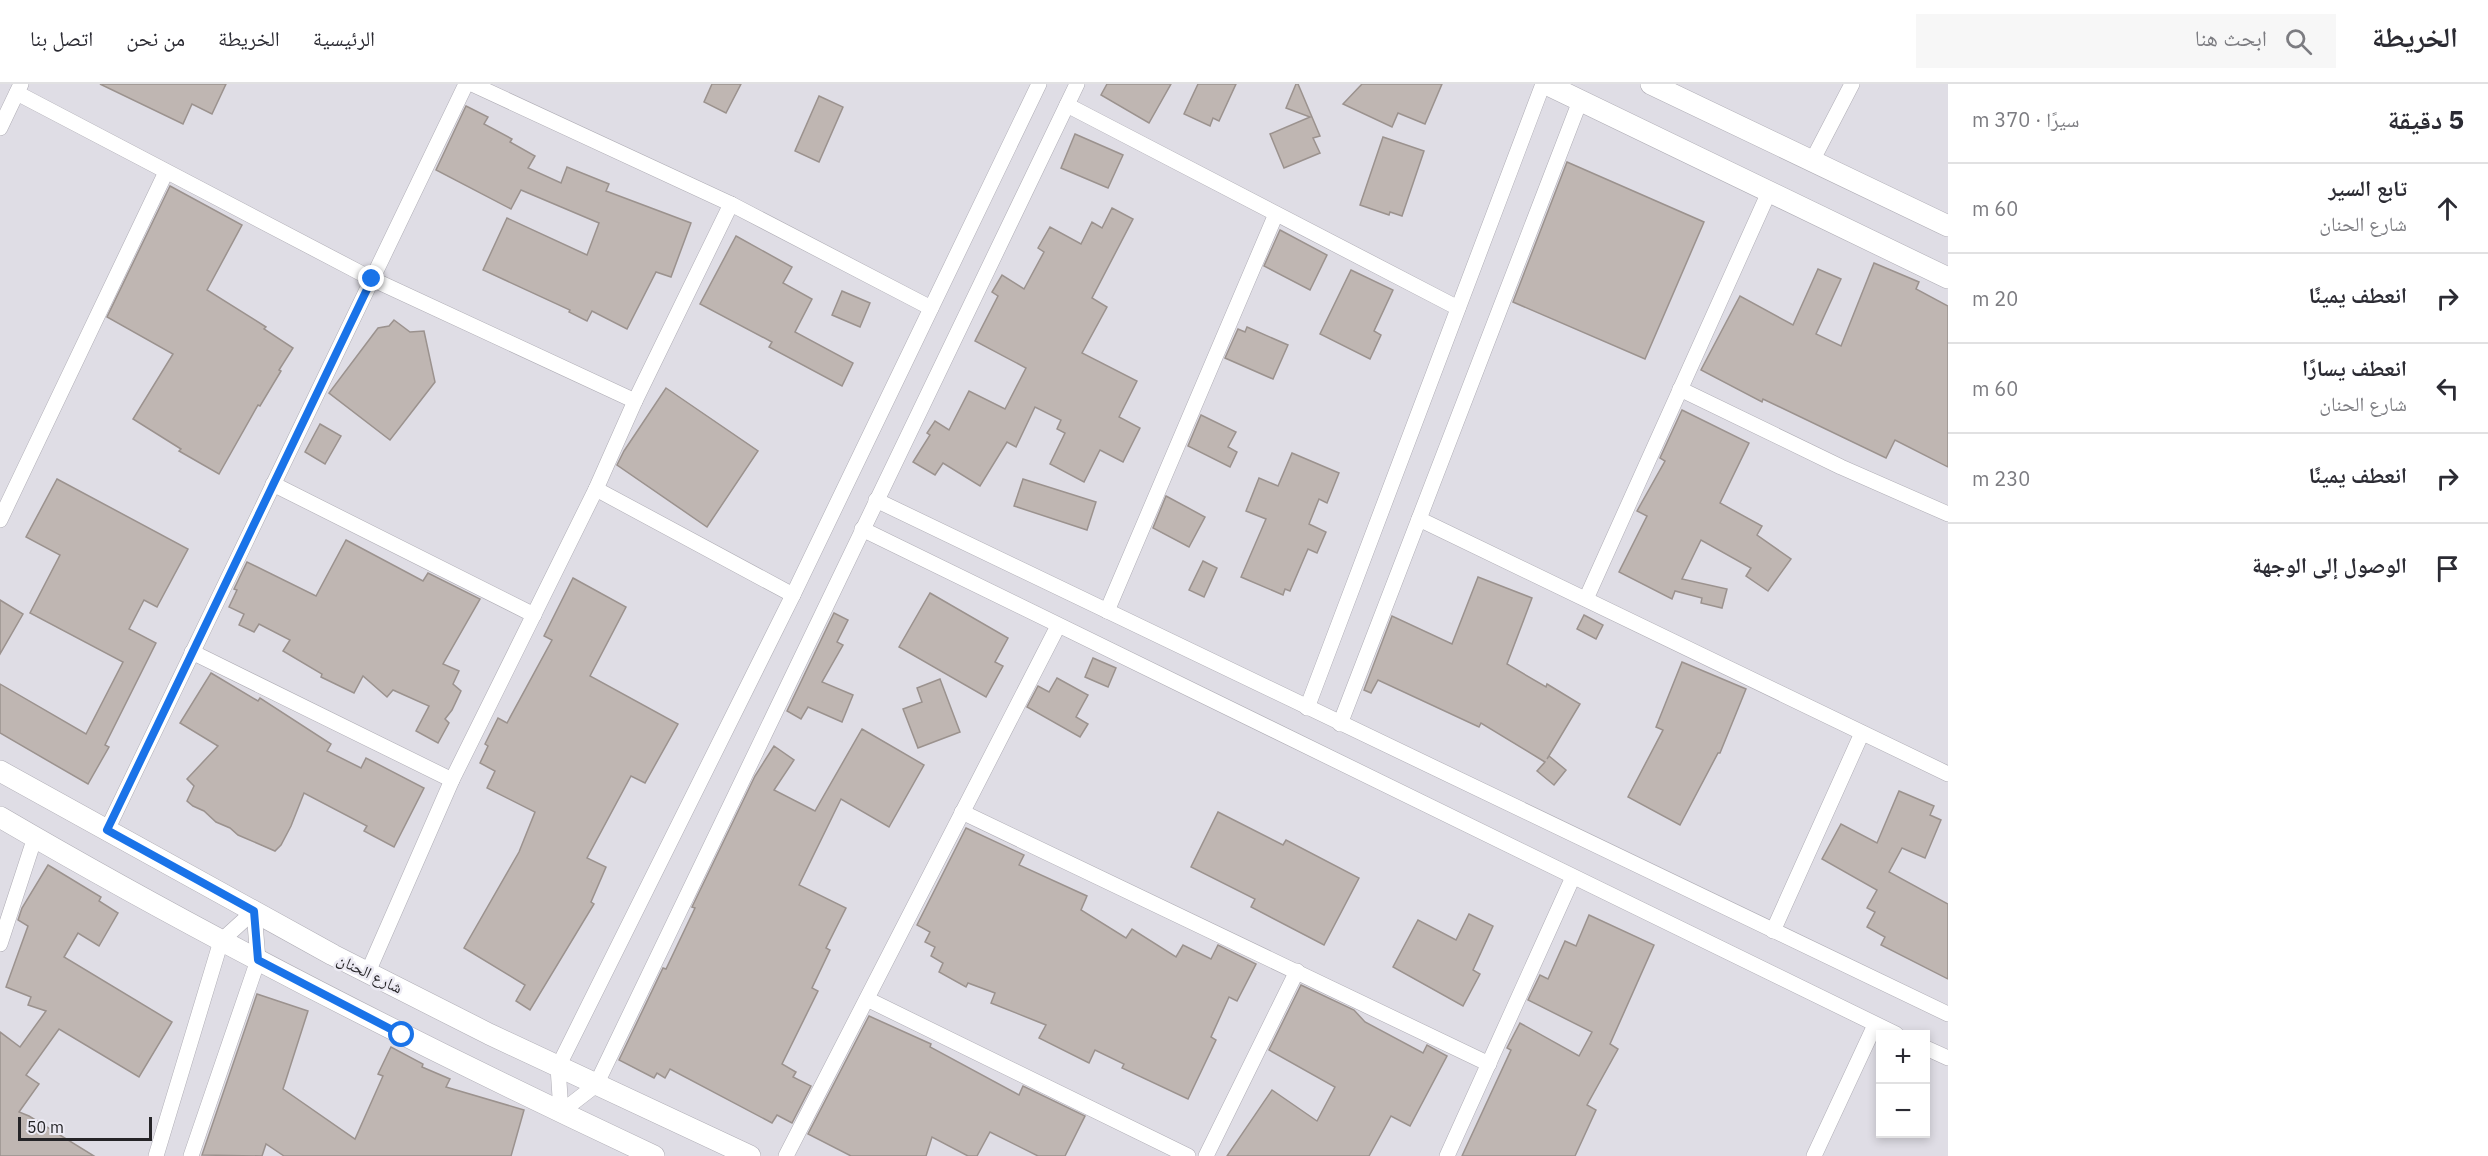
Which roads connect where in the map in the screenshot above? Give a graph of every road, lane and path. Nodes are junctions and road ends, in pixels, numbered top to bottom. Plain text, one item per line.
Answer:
1 (466, 84) edge
2 (472, 84) edge
3 (1039, 84) edge
4 (1077, 84) edge
5 (1544, 84) edge
6 (1652, 84) edge
7 (1852, 84) edge
8 (490, 87) edge
9 (19, 89) edge
10 (1580, 101) junction
11 (1067, 105) junction
12 (0, 128) edge
13 (1812, 161) junction
14 (166, 172) junction
15 (1769, 192) junction
16 (730, 204) junction
17 (1276, 214) junction
18 (1948, 226) edge
19 (1948, 278) edge
20 (372, 279) junction
21 (931, 308) junction
22 (1458, 308) junction
23 (1680, 389) junction
24 (635, 401) junction
25 (273, 484) junction
26 (596, 489) junction
27 (876, 500) junction
28 (1948, 514) edge
29 (1419, 519) junction
30 (0, 520) edge
31 (862, 529) junction
32 (793, 595) junction
33 (1586, 599) junction
34 (1107, 611) junction
35 (534, 615) junction
36 (1058, 626) junction
37 (192, 652) junction
38 (1307, 708) junction
39 (1340, 724) junction
40 (1862, 733) junction
41 (0, 771) edge
42 (1948, 774) edge
43 (452, 780) junction
44 (962, 812) junction
45 (0, 817) edge
46 (107, 830) junction
47 (35, 837) junction
48 (1573, 877) junction
49 (254, 911) junction
50 (1773, 931) junction
51 (221, 941) junction
52 (0, 944) edge
53 (258, 960) junction
54 (1298, 971) junction
55 (368, 972) junction
56 (867, 999) junction
57 (1948, 1014) edge
58 (1875, 1025) junction
59 (1886, 1030) edge
60 (1930, 1050) edge
61 (1948, 1058) edge
62 (1489, 1064) junction
63 (558, 1067) junction
64 (596, 1085) junction
65 (561, 1112) junction
66 (156, 1156) edge
67 (190, 1156) edge
68 (654, 1156) edge
69 (750, 1156) edge
70 (786, 1156) edge
71 (1188, 1156) edge
72 (1206, 1156) edge
73 (1447, 1156) edge
74 (1814, 1156) edge

1 - 20 street
2 - 8 street
3 - 21 street
4 - 11 street
5 - 10 street
5 - 22 street
6 - 13 street
7 - 13 street
8 - 16 street
9 - 12 street
9 - 14 street
10 - 15 street
10 - 29 street
11 - 17 street
11 - 27 street
13 - 18 street
14 - 20 street
14 - 30 street
15 - 19 street
15 - 23 street
16 - 21 street
16 - 24 street
17 - 22 street
17 - 34 street
20 - 24 street
20 - 25 street
21 - 32 street
22 - 38 street
23 - 28 street
23 - 33 street
24 - 26 street
25 - 35 street
25 - 37 street
26 - 32 street
26 - 35 street
27 - 31 street
27 - 34 street
29 - 33 street
29 - 39 street
31 - 36 street
31 - 64 street
32 - 63 street
33 - 40 street
34 - 38 street
35 - 43 street
36 - 44 street
36 - 48 street
37 - 43 street
37 - 46 street
38 - 39 street
39 - 50 street
40 - 42 street
40 - 50 street
41 - 46 street, شارع الحنان
43 - 55 street
44 - 54 street
44 - 56 street
45 - 47 street
46 - 49 street, شارع الحنان
47 - 51 street
47 - 52 street
48 - 58 street
48 - 62 street
49 - 51 street
49 - 53 street
49 - 55 street, شارع الحنان
50 - 57 street
51 - 53 street
51 - 66 street
53 - 65 street
53 - 67 street
54 - 62 street
54 - 72 street
55 - 63 street, شارع الحنان
56 - 70 street
56 - 71 street
58 - 59 street
58 - 74 street
60 - 61 street
62 - 73 street
63 - 64 street, شارع الحنان
63 - 65 street
64 - 65 street
64 - 69 street, شارع الحنان
65 - 68 street

